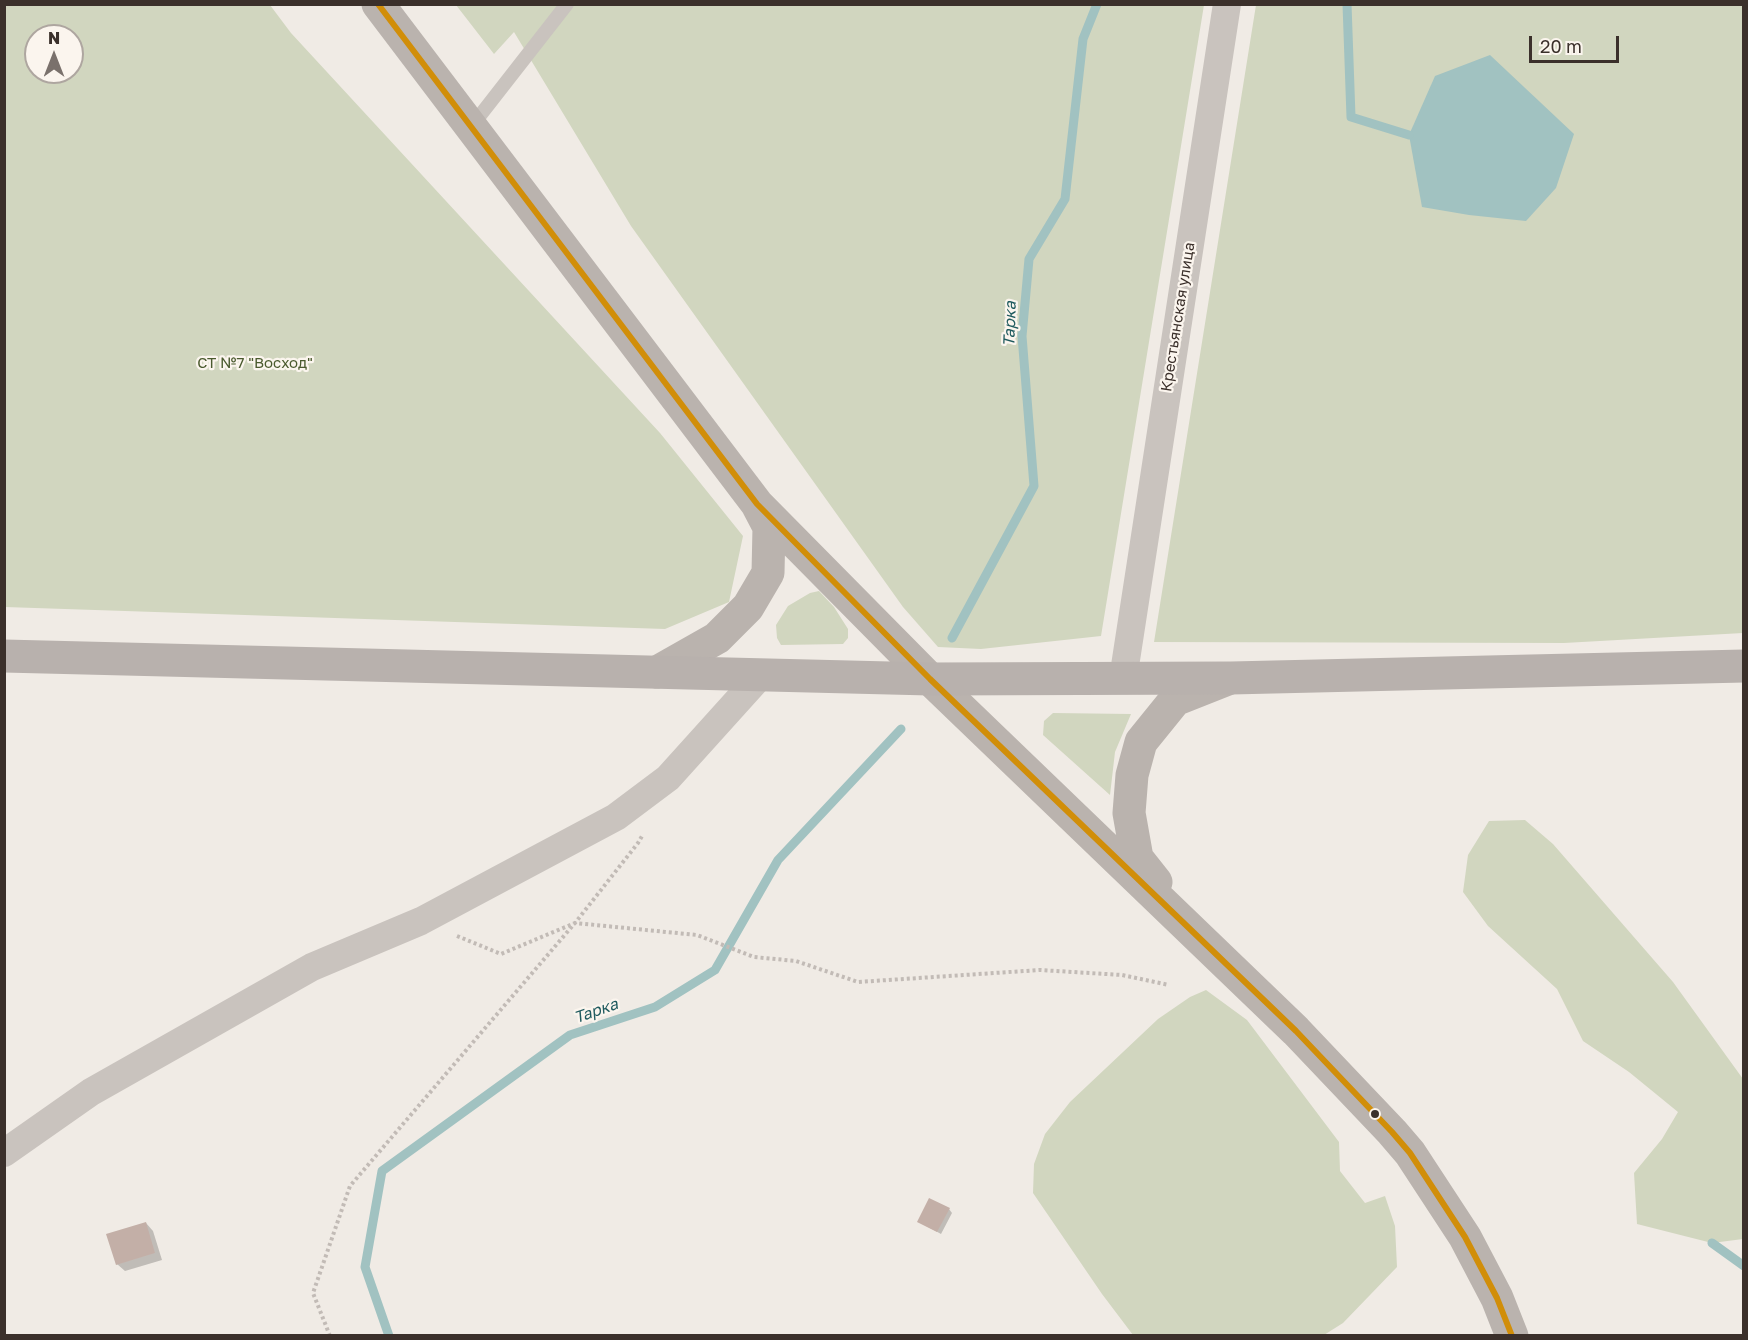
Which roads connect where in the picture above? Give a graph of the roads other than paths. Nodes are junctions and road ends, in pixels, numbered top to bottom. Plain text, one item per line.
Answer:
1 (378, 4) edge
2 (567, 4) edge
3 (1227, 4) edge
4 (471, 127) junction
5 (757, 504) junction
6 (4, 656) edge
7 (1743, 666) edge
8 (657, 672) junction
9 (760, 676) junction
10 (1231, 678) junction
11 (930, 679) junction
12 (1123, 679) junction
13 (1197, 936) junction
14 (4, 1153) edge
15 (1512, 1335) edge

1 - 4 main road
2 - 4 lane
3 - 12 street, Крестьянская улица
4 - 5 main road
5 - 8 main road
5 - 11 main road
6 - 8 main road
7 - 10 main road
8 - 9 main road
9 - 11 main road
9 - 14 street
10 - 12 main road
10 - 13 main road
11 - 12 main road
11 - 13 main road
13 - 15 main road

